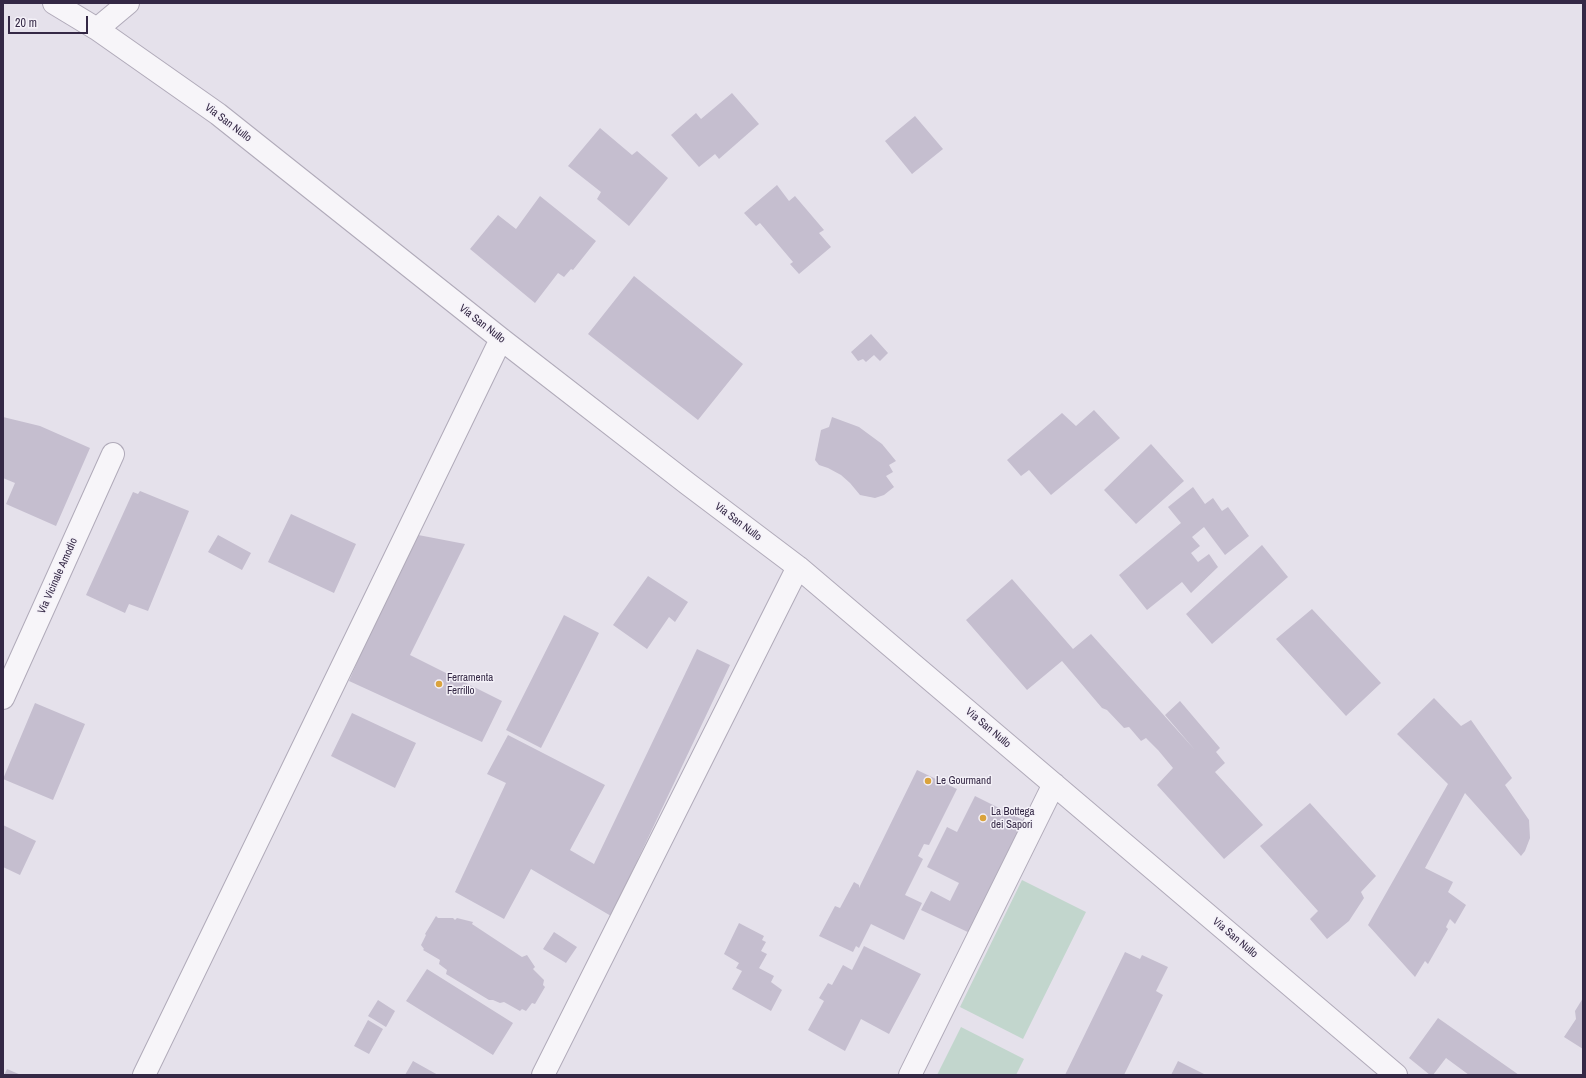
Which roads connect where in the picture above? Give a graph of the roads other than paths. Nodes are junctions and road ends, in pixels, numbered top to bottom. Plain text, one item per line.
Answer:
1 (54, 3) edge
2 (128, 3) edge
3 (97, 30) junction
4 (501, 339) junction
5 (113, 454) dead end
6 (798, 567) junction
7 (3, 698) edge
8 (1054, 784) junction
9 (144, 1075) edge
10 (542, 1075) edge
11 (910, 1075) edge
12 (1396, 1075) edge

1 - 3 street, Via San Nullo
2 - 3 street
3 - 4 street, Via San Nullo
4 - 6 street, Via San Nullo
4 - 9 street
5 - 7 street, Via Vicinale Amodio
6 - 8 street, Via San Nullo
6 - 10 street
8 - 11 street
8 - 12 street, Via San Nullo

